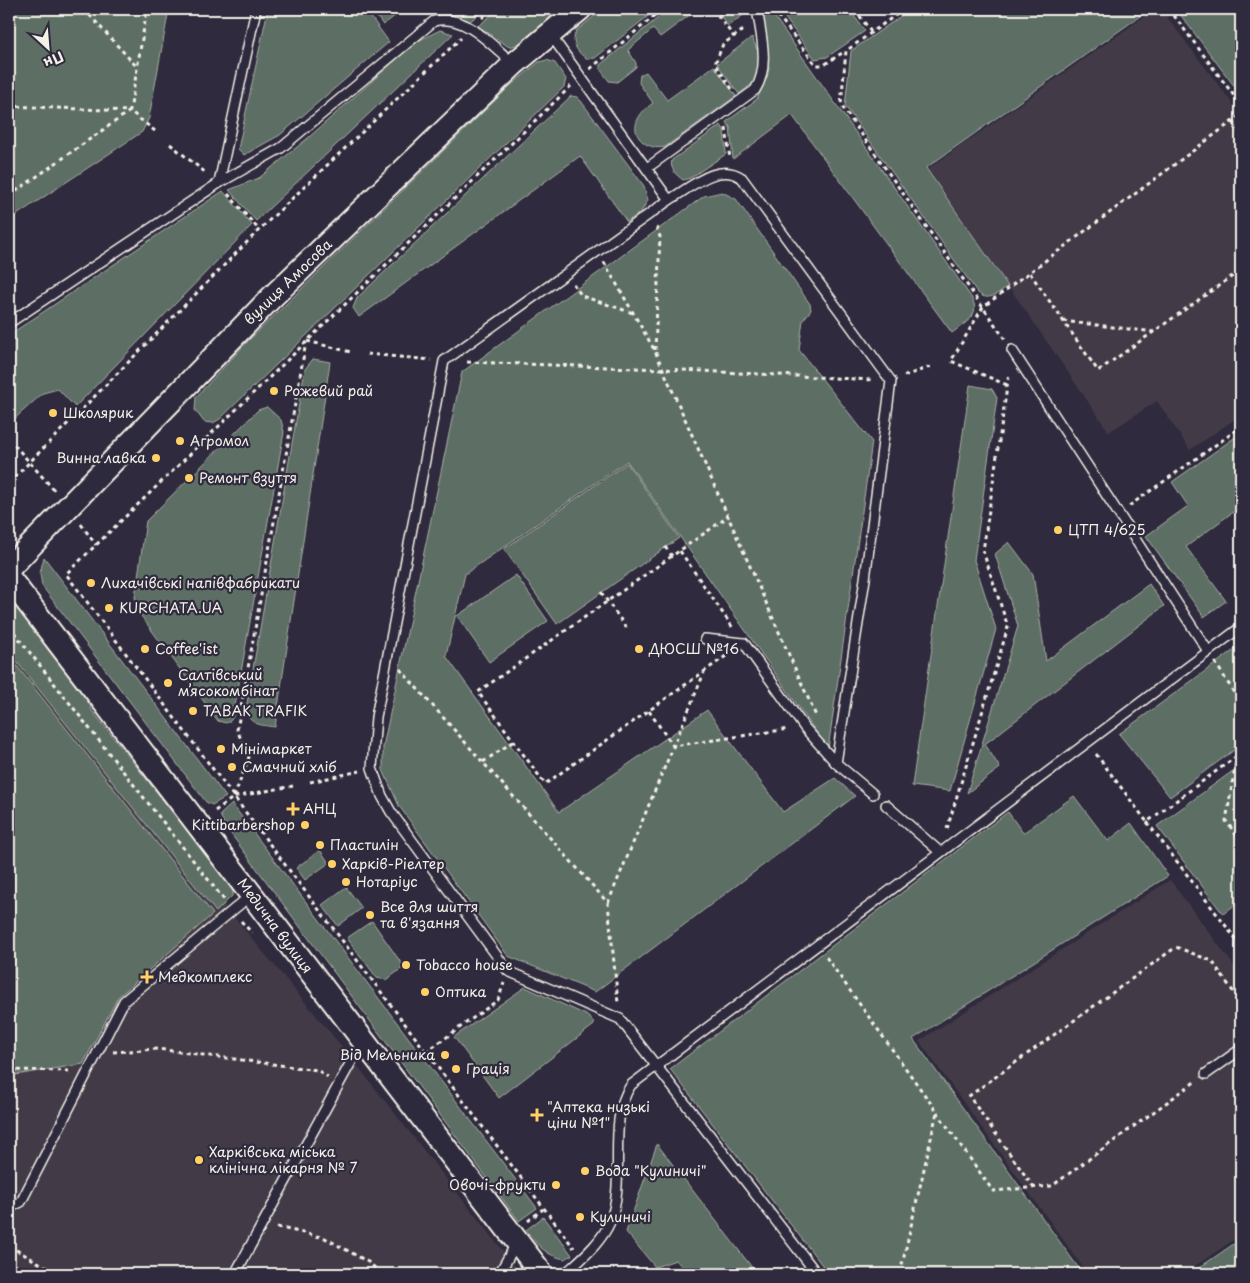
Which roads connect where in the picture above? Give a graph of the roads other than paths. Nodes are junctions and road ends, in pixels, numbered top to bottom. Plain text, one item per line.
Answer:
1 (256, 9) edge
2 (580, 9) edge
3 (758, 9) edge
4 (550, 34) junction
5 (514, 64) junction
6 (647, 168) junction
7 (218, 183) junction
8 (669, 200) junction
9 (9, 323) edge
10 (1012, 350) road end
11 (9, 568) edge
12 (9, 578) edge
13 (1241, 627) edge
14 (704, 639) dead end
15 (1208, 651) junction
16 (836, 763) junction
17 (873, 794) dead end
18 (886, 806) dead end
19 (940, 852) junction
20 (251, 895) junction
21 (363, 1041) junction
22 (1241, 1050) edge
23 (655, 1066) junction
24 (1206, 1074) road end
25 (9, 1208) edge
26 (518, 1235) junction
27 (236, 1274) edge
28 (499, 1274) edge
29 (542, 1274) edge
30 (565, 1274) edge
31 (817, 1274) edge

1 - 7 lane
2 - 4 street, вулиця Амосова
3 - 6 lane
4 - 5 street, вулиця Амосова
4 - 6 lane
5 - 7 lane
5 - 11 street, вулиця Амосова
6 - 8 lane
7 - 9 lane
8 - 16 lane
8 - 23 lane
10 - 15 lane
12 - 20 street, Медична вулиця
13 - 15 lane
14 - 16 lane
15 - 19 lane
16 - 17 lane
18 - 19 lane
19 - 23 lane
20 - 21 street, Медична вулиця
20 - 25 lane
21 - 26 street, Медична вулиця
21 - 27 lane
22 - 24 lane
23 - 30 lane
23 - 31 lane
26 - 28 lane
26 - 29 street, Медична вулиця

